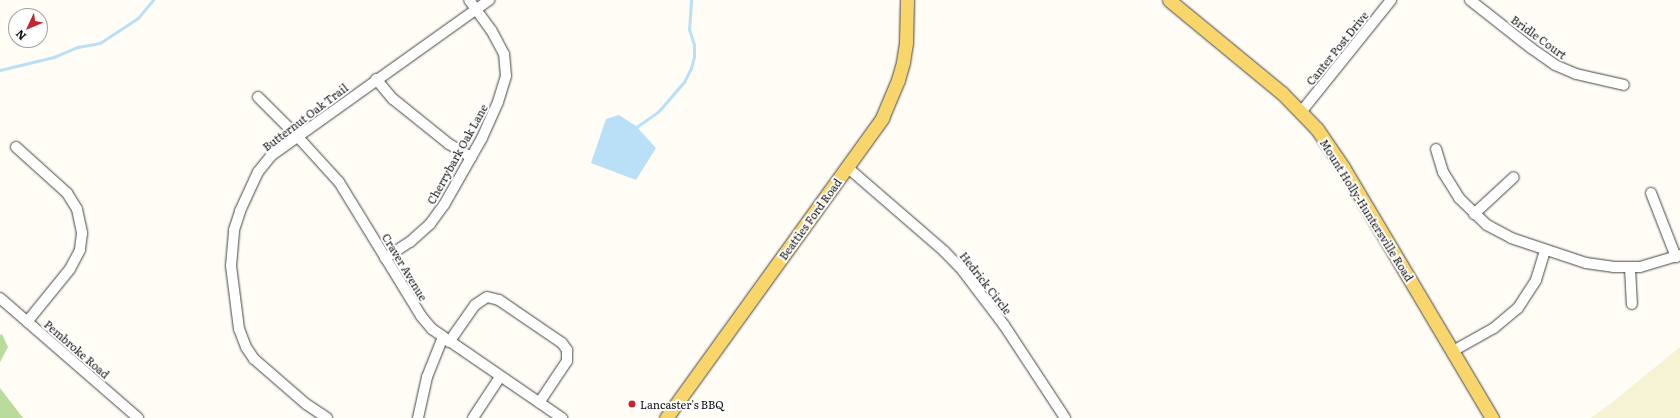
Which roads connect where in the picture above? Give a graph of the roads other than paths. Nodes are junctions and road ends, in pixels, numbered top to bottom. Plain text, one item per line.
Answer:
1 (469, 0) edge
2 (489, 0) edge
3 (907, 0) edge
4 (1169, 0) edge
5 (1391, 0) edge
6 (1470, 0) edge
7 (476, 10) junction
8 (376, 79) junction
9 (1624, 85) dead end
10 (258, 97) dead end
11 (1301, 112) junction
12 (297, 136) junction
13 (16, 148) dead end
14 (1436, 149) dead end
15 (471, 157) junction
16 (848, 167) junction
17 (1514, 177) dead end
18 (1651, 193) dead end
19 (1474, 214) junction
20 (1545, 250) junction
21 (1678, 256) edge
22 (385, 258) junction
23 (1630, 268) junction
24 (0, 298) edge
25 (1632, 304) dead end
26 (27, 322) junction
27 (446, 340) junction
28 (1453, 351) junction
29 (500, 376) junction
30 (539, 403) junction
31 (138, 418) edge
32 (327, 418) edge
33 (418, 418) edge
34 (473, 418) edge
35 (562, 418) edge
36 (666, 418) edge
37 (1065, 418) edge
38 (1492, 418) edge

1 - 7 street, Cherrybark Oak Lane
2 - 7 street, Butternut Oak Trail
3 - 16 main road, Beatties Ford Road
4 - 11 main road, Mount Holly-Huntersville Road
5 - 11 street, Canter Post Drive
6 - 9 street, Bridle Court
7 - 8 street, Butternut Oak Trail
7 - 15 street, Cherrybark Oak Lane
8 - 12 street, Butternut Oak Trail
8 - 15 street
10 - 12 street, Craver Avenue
11 - 28 main road, Mount Holly-Huntersville Road
12 - 22 street, Craver Avenue
12 - 32 street, Butternut Oak Trail
13 - 26 street
14 - 19 street
15 - 22 street, Cherrybark Oak Lane
16 - 36 main road, Beatties Ford Road
16 - 37 street, Hedrick Circle
17 - 19 street
18 - 21 street
19 - 20 street
20 - 23 street
20 - 28 street
21 - 23 street
22 - 27 street, Craver Avenue
23 - 25 street
24 - 26 street, Pembroke Road
26 - 31 street, Pembroke Road
27 - 29 street, Craver Avenue
27 - 30 street
27 - 33 street
28 - 38 main road, Mount Holly-Huntersville Road
29 - 30 street, Craver Avenue
29 - 34 street
30 - 35 street, Craver Avenue

